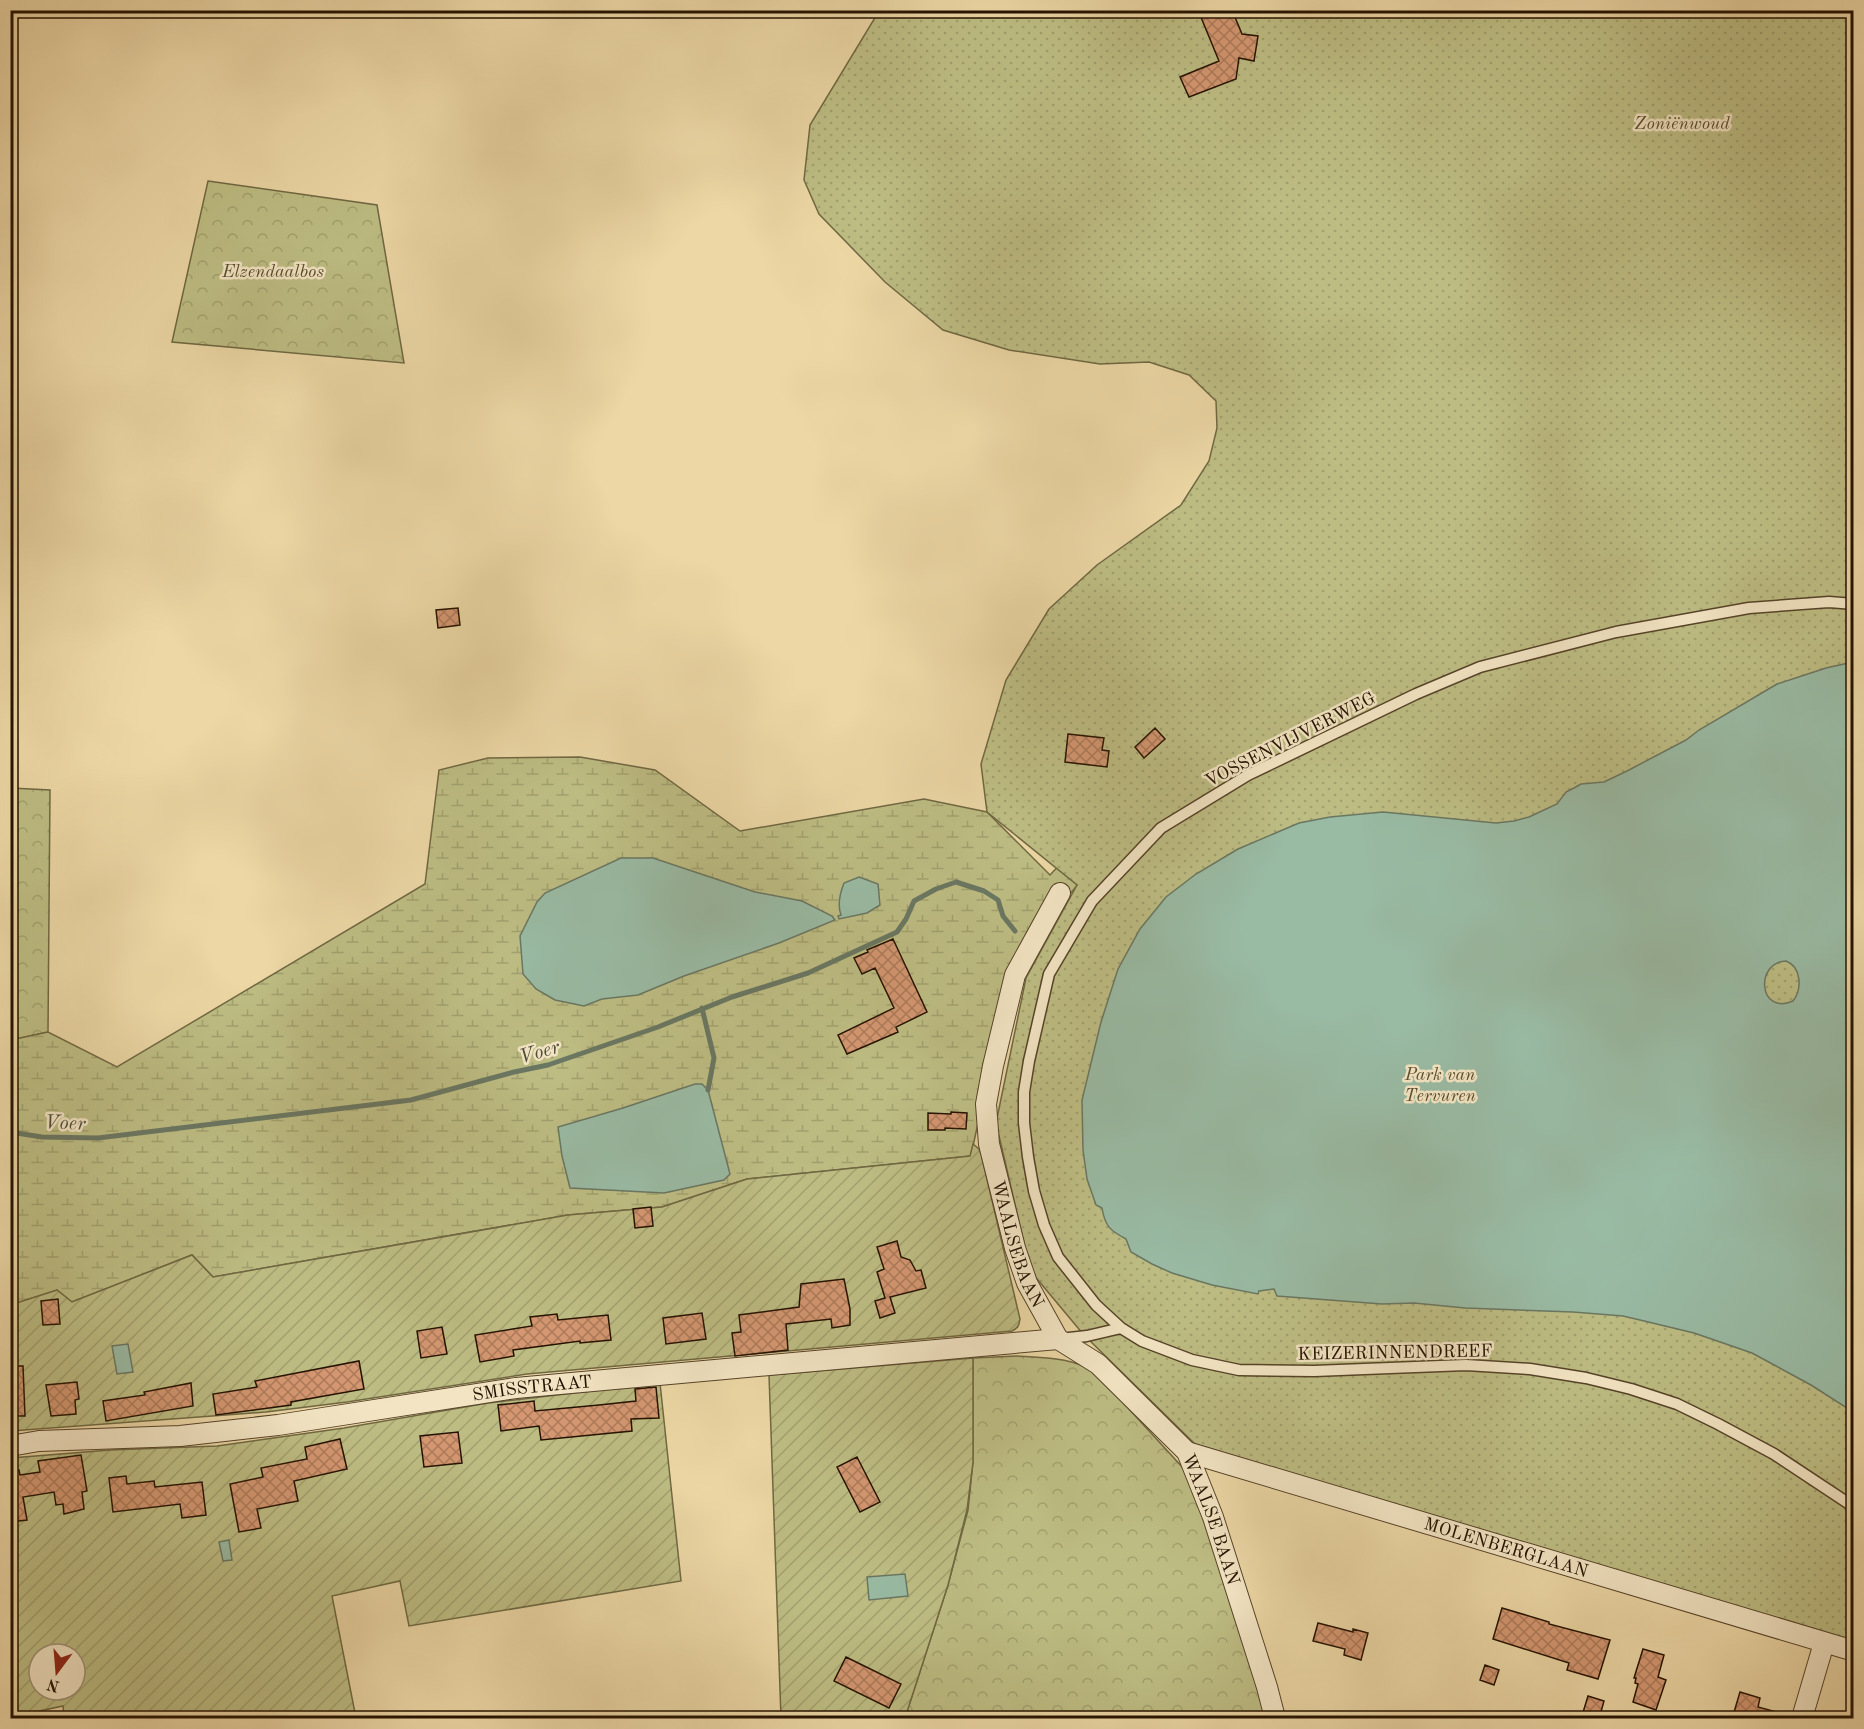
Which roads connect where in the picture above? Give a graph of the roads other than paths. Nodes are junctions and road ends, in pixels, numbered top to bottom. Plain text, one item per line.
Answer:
1 (1854, 604) edge
2 (1060, 893) dead end
3 (1121, 1328) junction
4 (1058, 1339) junction
5 (10, 1446) edge
6 (1187, 1452) junction
7 (1854, 1507) edge
8 (1824, 1643) junction
9 (1854, 1651) edge
10 (1275, 1719) edge
11 (1802, 1719) edge

1 - 3 lane, VOSSENVIJVERWEG
2 - 4 street, WAALSEBAAN
3 - 4 lane
3 - 7 lane, KEIZERINNENDREEF
4 - 5 street, SMISSTRAAT
4 - 6 street, WAALSE BAAN
6 - 8 street, MOLENBERGLAAN
6 - 10 street, WAALSE BAAN
8 - 9 street, MOLENBERGLAAN
8 - 11 street

